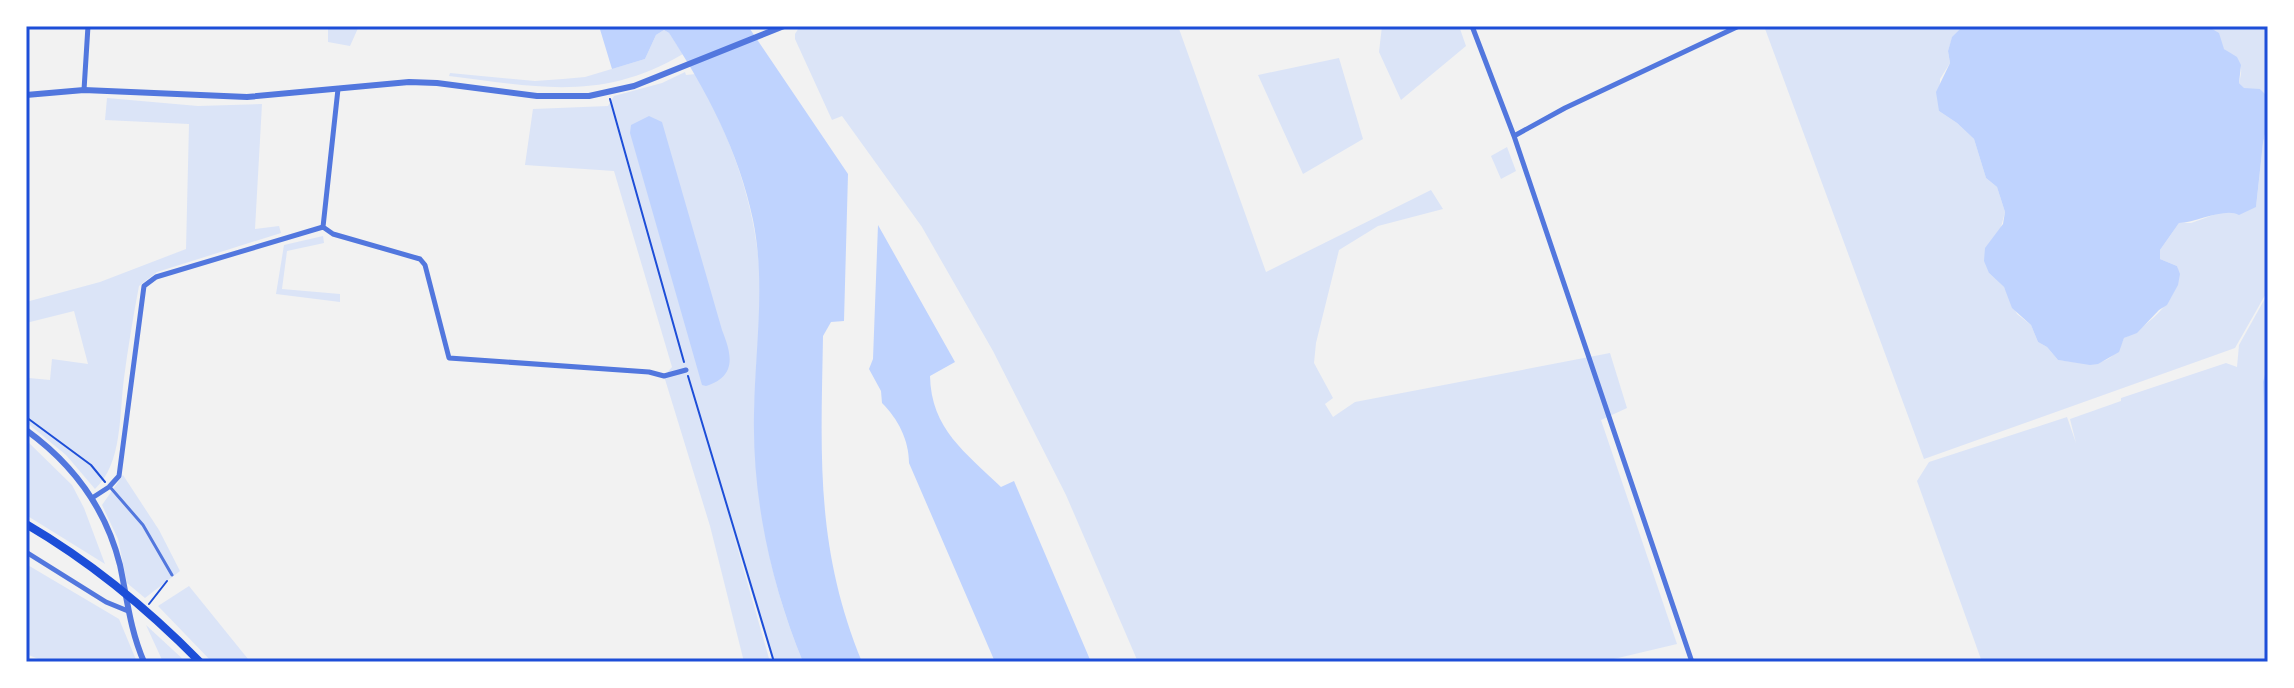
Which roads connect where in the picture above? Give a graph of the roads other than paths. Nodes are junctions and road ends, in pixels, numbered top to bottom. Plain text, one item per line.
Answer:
1 (88, 26) edge
2 (784, 26) edge
3 (1472, 26) edge
4 (1739, 26) edge
5 (338, 89) junction
6 (84, 90) junction
7 (26, 95) edge
8 (1514, 136) junction
9 (323, 227) junction
10 (686, 370) road end
11 (26, 430) edge
12 (109, 487) junction
13 (92, 498) junction
14 (26, 524) edge
15 (26, 552) edge
16 (172, 575) road end
17 (128, 611) junction
18 (144, 662) edge
19 (200, 662) edge
20 (1692, 662) edge

1 - 6 street
2 - 5 street
3 - 8 street
4 - 8 street
5 - 6 street
5 - 9 street
6 - 7 street
8 - 20 street
9 - 10 street
9 - 12 street
11 - 13 street
12 - 13 street
12 - 16 lane
13 - 17 street
14 - 19 highway
15 - 17 street
17 - 18 street

